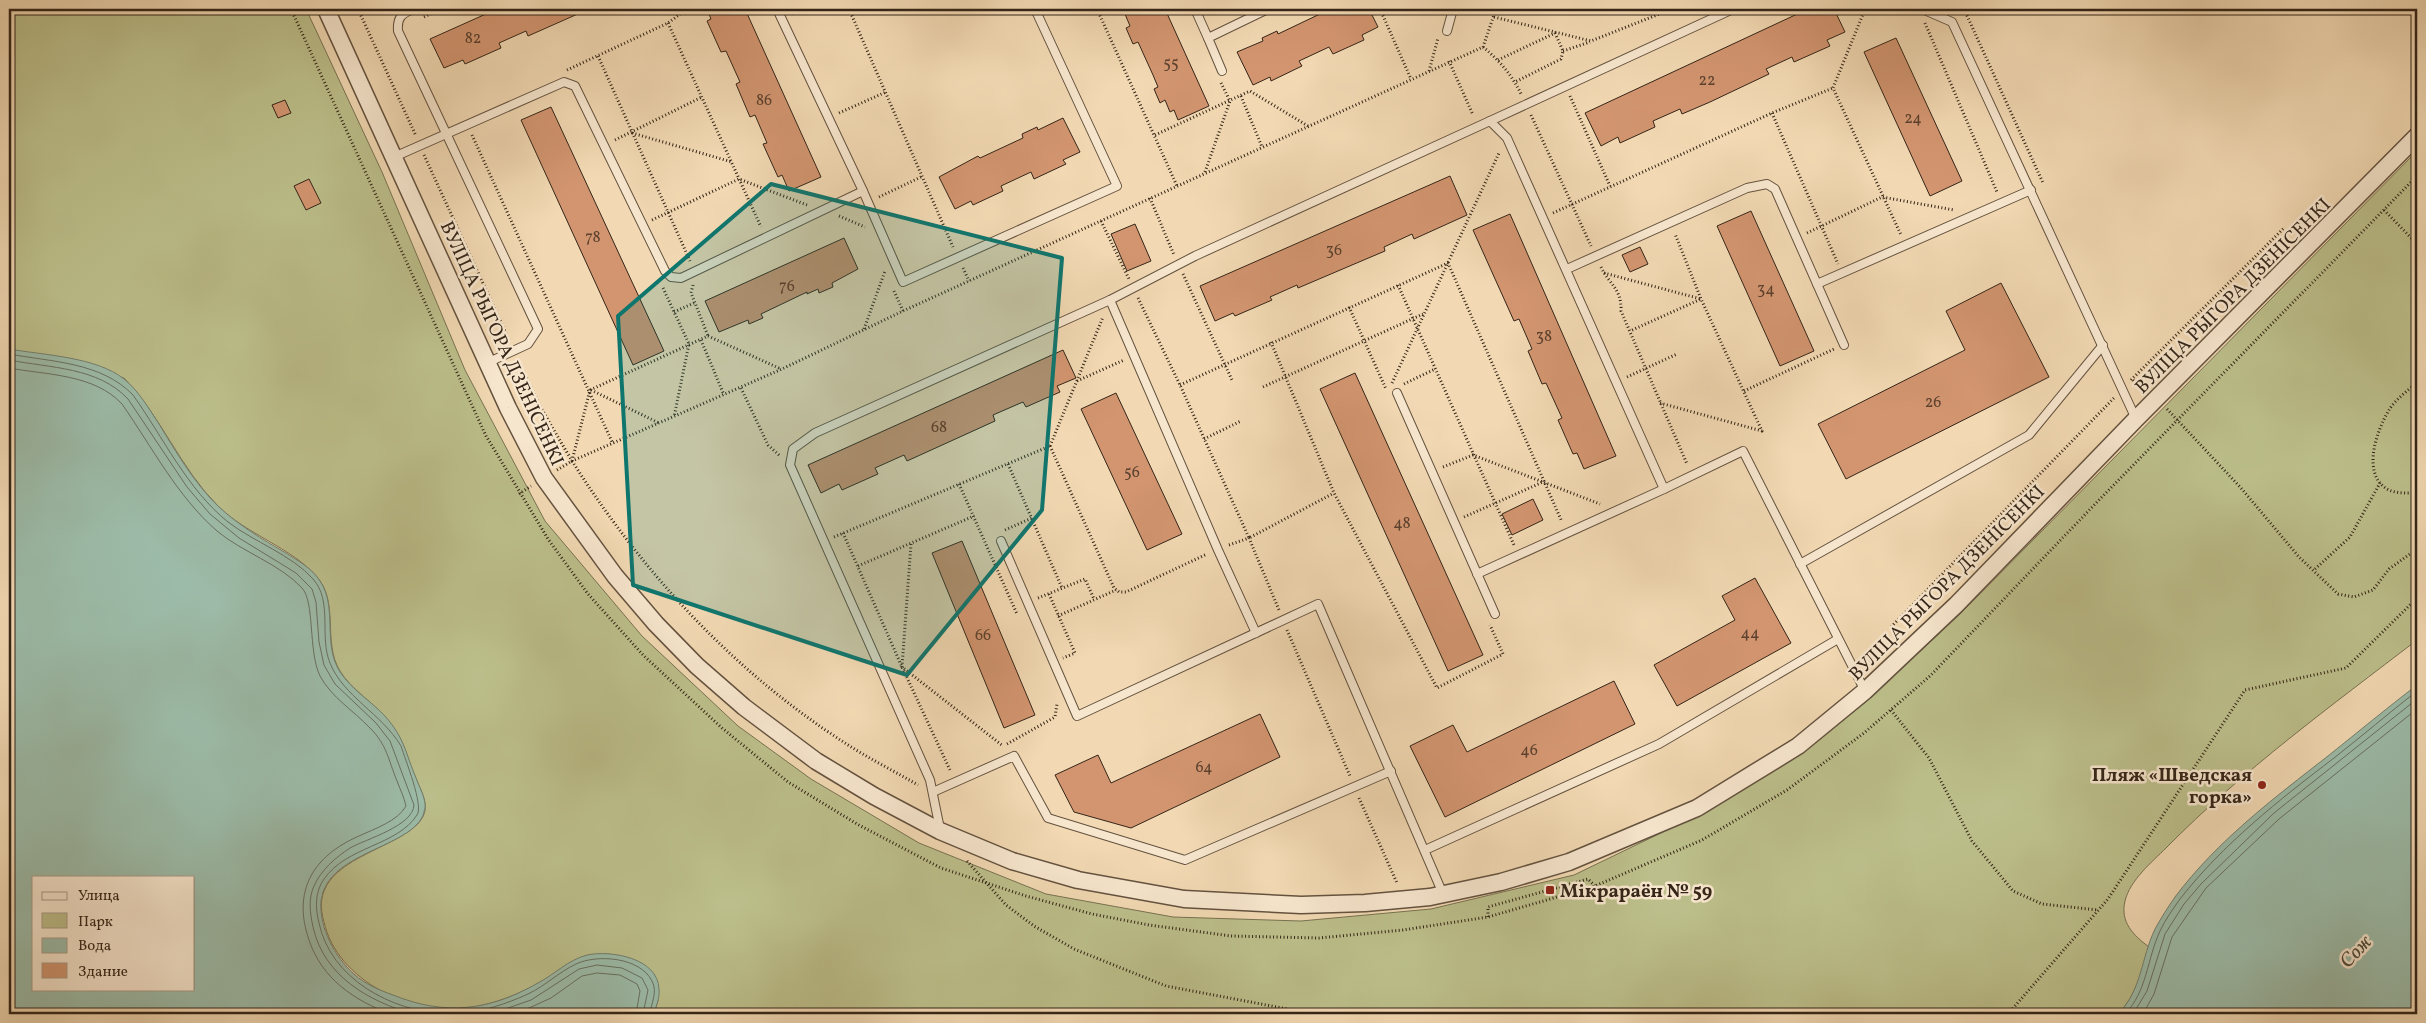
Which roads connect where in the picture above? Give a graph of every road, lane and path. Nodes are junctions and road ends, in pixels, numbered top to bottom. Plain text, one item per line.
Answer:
1 (291, 9) edge
2 (326, 9) edge
3 (358, 9) edge
4 (413, 9) edge
5 (777, 9) edge
6 (849, 9) edge
7 (1035, 9) edge
8 (1097, 9) edge
9 (1195, 9) edge
10 (1268, 9) edge
11 (1380, 9) edge
12 (1453, 9) edge
13 (1496, 9) edge
14 (1672, 9) edge
15 (1733, 9) edge
16 (1865, 9) edge
17 (1922, 9) edge
18 (1494, 17) junction
19 (1922, 18) dead end
20 (668, 23) dead end
21 (1447, 31) dead end
22 (1555, 33) junction
23 (1208, 38) junction
24 (1591, 41) junction
25 (1483, 47) junction
26 (1563, 52) junction
27 (598, 56) dead end
28 (1498, 60) junction
29 (1449, 61) junction
30 (1222, 71) joint
31 (1411, 79) junction
32 (1516, 82) junction
33 (1566, 86) junction
34 (1833, 88) junction
35 (886, 92) junction
36 (1241, 96) junction
37 (702, 98) junction
38 (1230, 101) junction
39 (1526, 105) junction
40 (1772, 113) junction
41 (829, 118) junction
42 (1490, 121) junction
43 (466, 124) junction
44 (1478, 125) junction
45 (1308, 126) junction
46 (480, 130) dead end
47 (632, 133) junction
48 (444, 134) junction
49 (471, 134) junction
50 (1155, 135) junction
51 (2417, 136) edge
52 (1507, 138) junction
53 (605, 144) junction
54 (420, 145) junction
55 (1262, 147) junction
56 (394, 157) junction
57 (732, 162) junction
58 (1204, 173) junction
59 (2417, 176) edge
60 (921, 177) junction
61 (739, 179) junction
62 (1177, 186) junction
63 (1610, 186) junction
64 (2031, 190) junction
65 (864, 191) junction
66 (1882, 197) junction
67 (1150, 198) junction
68 (816, 202) dead end
69 (868, 202) junction
70 (2001, 202) junction
71 (1572, 204) junction
72 (808, 205) junction
73 (800, 209) dead end
74 (821, 210) junction
75 (2384, 210) junction
76 (669, 212) junction
77 (1977, 214) junction
78 (1542, 217) junction
79 (1101, 221) junction
80 (1670, 222) junction
81 (769, 223) dead end
82 (641, 224) junction
83 (761, 226) junction
84 (866, 227) dead end
85 (1822, 227) junction
86 (2285, 227) dead end
87 (1797, 238) junction
88 (767, 239) junction
89 (2417, 244) edge
90 (1905, 245) junction
91 (1596, 255) junction
92 (958, 257) junction
93 (1448, 263) junction
94 (1178, 264) junction
95 (1567, 269) junction
96 (885, 270) dead end
97 (695, 272) junction
98 (1604, 273) junction
99 (1842, 274) junction
100 (969, 281) junction
101 (1816, 284) junction
102 (1398, 285) junction
103 (663, 286) dead end
104 (1133, 287) junction
105 (1701, 299) junction
106 (1110, 300) junction
107 (694, 303) junction
108 (1349, 307) junction
109 (674, 312) junction
110 (1424, 314) junction
111 (1413, 319) junction
112 (864, 329) junction
113 (1417, 329) junction
114 (1630, 331) junction
115 (708, 336) junction
116 (700, 340) junction
117 (1364, 341) junction
118 (1271, 342) junction
119 (689, 344) junction
120 (1844, 345) joint
121 (2103, 345) junction
122 (514, 350) junction
123 (1677, 354) dead end
124 (1124, 360) dead end
125 (487, 363) junction
126 (1223, 364) junction
127 (782, 369) junction
128 (1435, 369) junction
129 (1646, 370) junction
130 (1285, 377) junction
131 (1232, 380) dead end
132 (1077, 381) junction
133 (1616, 382) junction
134 (2129, 383) dead end
135 (2417, 383) edge
136 (1180, 385) junction
137 (1263, 387) dead end
138 (740, 388) junction
139 (590, 390) junction
140 (1744, 391) junction
141 (1387, 392) junction
142 (1397, 393) dead end
143 (724, 395) junction
144 (2116, 396) dead end
145 (1660, 404) junction
146 (674, 417) junction
147 (2136, 419) junction
148 (2178, 419) junction
149 (1241, 421) dead end
150 (659, 424) junction
151 (1204, 439) junction
152 (613, 444) junction
153 (1050, 446) junction
154 (1473, 455) junction
155 (572, 461) junction
156 (1008, 464) junction
157 (790, 465) junction
158 (1688, 467) dead end
159 (1432, 471) junction
160 (554, 472) dead end
161 (1543, 482) junction
162 (2380, 483) junction
163 (534, 484) dead end
164 (959, 484) junction
165 (1664, 490) junction
166 (1334, 493) junction
167 (2417, 493) edge
168 (519, 494) junction
169 (1495, 504) junction
170 (1617, 511) junction
171 (974, 516) junction
172 (1455, 521) junction
173 (844, 533) junction
174 (1567, 533) junction
175 (1249, 538) junction
176 (824, 541) junction
177 (1001, 541) dead end
178 (910, 544) junction
179 (2417, 549) edge
180 (1218, 550) junction
181 (1518, 555) junction
182 (1800, 564) junction
183 (858, 566) junction
184 (2315, 569) junction
185 (1477, 574) junction
186 (1062, 588) junction
187 (1116, 590) junction
188 (1049, 594) junction
189 (2417, 598) edge
190 (1094, 599) junction
191 (1028, 602) junction
192 (1014, 608) junction
193 (1495, 614) dead end
194 (1018, 616) dead end
195 (1058, 616) junction
196 (1487, 618) dead end
197 (1283, 620) junction
198 (1891, 627) dead end
199 (1256, 633) junction
200 (1838, 639) junction
201 (1054, 662) junction
202 (902, 667) junction
203 (1865, 691) junction
204 (1054, 699) dead end
205 (1891, 710) junction
206 (1003, 746) junction
207 (994, 750) dead end
208 (959, 766) dead end
209 (950, 770) junction
210 (1391, 771) junction
211 (930, 780) junction
212 (1354, 787) junction
213 (932, 792) junction
214 (940, 831) junction
215 (1425, 850) junction
216 (966, 860) dead end
217 (985, 882) junction
218 (1594, 886) junction
219 (1443, 894) junction
220 (1404, 900) junction
221 (2098, 910) junction
222 (1488, 917) junction
223 (1314, 1014) edge
224 (2008, 1014) edge

1 - 168 path
2 - 56 street, ВУЛІЦА РЫГОРА ДЗЕНІСЕНКІ
3 - 54 path
4 - 48 lane
5 - 41 lane
6 - 35 path
7 - 92 lane
8 - 50 path
9 - 23 lane
10 - 23 lane
11 - 31 path
12 - 21 lane
13 - 18 path
14 - 24 path
15 - 33 lane
16 - 34 path
17 - 64 lane
18 - 22 path
18 - 25 path
19 - 70 path
20 - 37 path
22 - 24 path
22 - 26 path
22 - 28 path
23 - 30 lane
24 - 26 path
25 - 28 path
25 - 29 path
26 - 32 path
27 - 47 path
28 - 32 path
29 - 31 path
29 - 44 path
30 - 38 path
31 - 45 path
32 - 39 path
33 - 39 lane
33 - 63 path
34 - 40 path
34 - 66 path
35 - 41 path
35 - 60 path
36 - 38 path
36 - 45 path
36 - 55 path
37 - 47 path
37 - 57 path
38 - 50 path
38 - 58 path
39 - 42 lane
39 - 71 path
40 - 63 path
40 - 85 path
41 - 65 lane
42 - 44 lane
42 - 52 lane
43 - 48 lane
43 - 49 path
43 - 53 lane
44 - 94 lane
45 - 55 path
46 - 49 path
47 - 53 path
47 - 57 path
47 - 76 path
48 - 54 lane
48 - 122 lane
49 - 139 path
50 - 62 path
51 - 147 street, ВУЛІЦА РЫГОРА ДЗЕНІСЕНКІ
52 - 78 lane
52 - 93 path
53 - 82 lane
54 - 56 lane
54 - 122 path
55 - 58 path
56 - 125 street, ВУЛІЦА РЫГОРА ДЗЕНІСЕНКІ
57 - 61 path
58 - 62 path
59 - 75 path
60 - 69 path
60 - 92 path
61 - 72 path
61 - 76 path
61 - 83 path
62 - 67 path
63 - 71 path
64 - 70 lane
64 - 121 lane
65 - 69 lane
65 - 74 lane
66 - 77 path
66 - 85 path
66 - 90 path
67 - 79 path
67 - 94 path
68 - 72 path
69 - 84 path
69 - 92 lane
70 - 77 lane
71 - 78 path
71 - 91 path
72 - 73 path
72 - 74 path
74 - 88 lane
75 - 89 path
75 - 148 path
76 - 82 path
76 - 97 path
77 - 90 lane
78 - 95 lane
79 - 100 path
79 - 104 path
80 - 87 lane
80 - 91 lane
80 - 105 path
81 - 83 path
82 - 97 lane
83 - 88 path
85 - 87 path
85 - 99 path
86 - 134 path
87 - 101 lane
88 - 97 lane
90 - 99 lane
91 - 95 lane
91 - 98 path
92 - 100 path
93 - 102 path
93 - 110 path
93 - 161 path
94 - 104 lane
94 - 126 path
95 - 133 lane
96 - 112 path
97 - 107 path
98 - 105 path
98 - 114 path
99 - 101 lane
100 - 112 path
101 - 120 lane
102 - 108 path
102 - 111 path
103 - 109 path
104 - 106 lane
104 - 136 path
105 - 114 path
105 - 140 path
106 - 132 path
106 - 157 lane
106 - 180 lane
107 - 109 path
107 - 115 path
108 - 117 path
108 - 118 path
109 - 119 path
110 - 111 path
110 - 113 path
111 - 113 path
111 - 117 path
112 - 127 path
113 - 128 path
113 - 141 path
114 - 129 path
115 - 116 path
115 - 127 path
116 - 119 path
116 - 143 path
117 - 130 path
117 - 141 path
118 - 126 path
118 - 130 path
119 - 139 path
119 - 146 path
120 - 140 path
121 - 147 lane
121 - 182 lane
122 - 125 lane
122 - 155 path
123 - 129 path
124 - 132 path
125 - 214 street, ВУЛІЦА РЫГОРА ДЗЕНІСЕНКІ
126 - 131 path
126 - 136 path
127 - 138 path
128 - 141 path
128 - 154 path
129 - 133 path
129 - 145 path
130 - 137 path
130 - 166 path
132 - 153 path
133 - 165 lane
135 - 162 path
136 - 151 path
138 - 143 path
138 - 157 path
139 - 150 path
139 - 152 path
139 - 155 path
140 - 145 path
142 - 159 lane
143 - 146 path
144 - 198 path
145 - 158 path
146 - 150 path
147 - 203 street, ВУЛІЦА РЫГОРА ДЗЕНІСЕНКІ
148 - 184 path
148 - 205 path
149 - 151 path
150 - 152 path
151 - 175 path
152 - 155 path
153 - 156 path
153 - 187 path
154 - 159 path
154 - 161 path
154 - 169 path
155 - 160 path
155 - 211 path
156 - 164 path
156 - 186 path
157 - 176 lane
159 - 172 lane
161 - 169 path
161 - 170 path
161 - 174 path
162 - 167 path
162 - 184 path
163 - 168 path
164 - 171 path
164 - 173 path
165 - 170 lane
165 - 182 lane
166 - 175 path
166 - 196 path
168 - 217 path
169 - 172 path
169 - 181 path
170 - 174 lane
171 - 178 path
171 - 192 path
172 - 185 lane
173 - 176 path
173 - 183 path
174 - 181 lane
175 - 180 path
175 - 197 path
176 - 211 lane
177 - 191 lane
178 - 183 path
178 - 202 path
179 - 184 path
180 - 187 path
180 - 199 lane
181 - 185 lane
182 - 200 lane
183 - 202 path
185 - 193 lane
186 - 188 path
186 - 190 path
187 - 190 path
188 - 191 path
188 - 195 path
189 - 221 path
190 - 195 path
191 - 192 path
191 - 201 lane
192 - 194 path
195 - 201 path
197 - 199 lane
197 - 210 lane
197 - 212 path
199 - 201 lane
200 - 203 lane
200 - 215 lane
202 - 206 path
202 - 209 path
203 - 219 street, ВУЛІЦА РЫГОРА ДЗЕНІСЕНКІ
204 - 206 path
205 - 218 path
205 - 221 path
206 - 207 path
208 - 209 path
209 - 211 path
210 - 212 lane
210 - 215 lane
211 - 213 lane
212 - 213 lane
212 - 220 path
213 - 214 lane
214 - 220 street, ВУЛІЦА РЫГОРА ДЗЕНІСЕНКІ
215 - 219 lane
216 - 217 path
217 - 222 path
217 - 223 path
218 - 222 path
218 - 222 path
219 - 220 street, ВУЛІЦА РЫГОРА ДЗЕНІСЕНКІ
221 - 224 path

